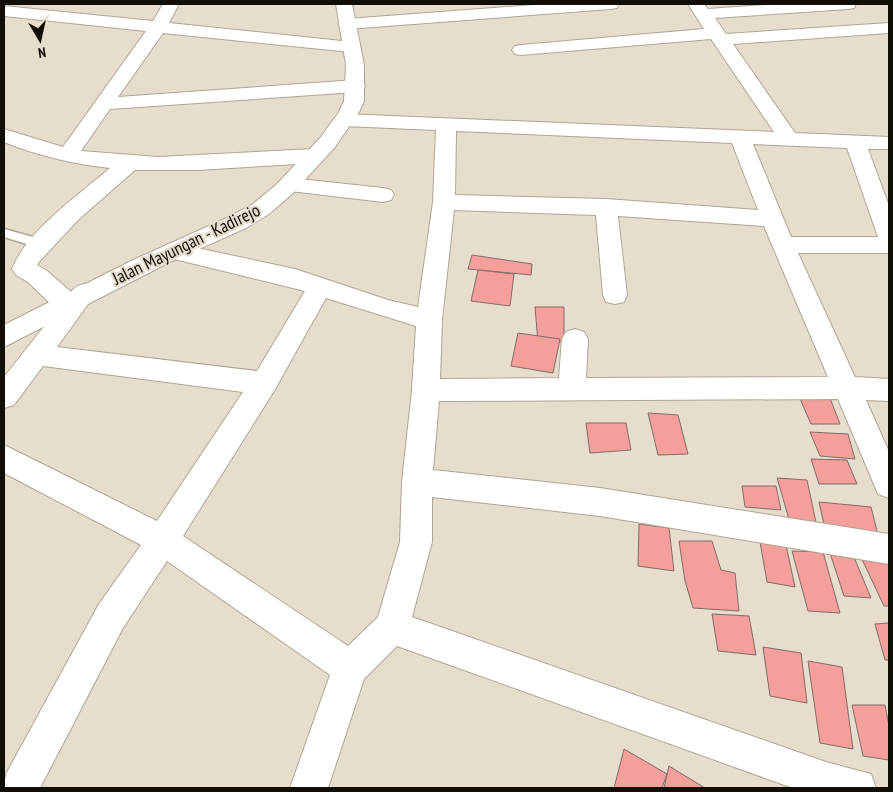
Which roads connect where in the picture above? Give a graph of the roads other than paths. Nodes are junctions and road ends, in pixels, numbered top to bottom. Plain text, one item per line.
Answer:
1 (170, 4) edge
2 (611, 4) edge
3 (848, 4) edge
4 (699, 9) edge
5 (4, 12) edge
6 (345, 14) edge
7 (158, 27) junction
8 (889, 28) edge
9 (717, 36) junction
10 (351, 47) junction
11 (521, 50) dead end
12 (356, 86) junction
13 (104, 104) junction
14 (344, 120) junction
15 (446, 126) junction
16 (4, 135) edge
17 (738, 135) junction
18 (788, 137) junction
19 (856, 141) junction
20 (889, 143) edge
21 (68, 155) junction
22 (315, 156) junction
23 (131, 162) junction
24 (290, 185) junction
25 (384, 195) dead end
26 (444, 202) junction
27 (606, 208) junction
28 (773, 219) junction
29 (4, 233) edge
30 (889, 236) edge
31 (40, 243) junction
32 (783, 245) junction
33 (889, 245) edge
34 (174, 251) junction
35 (320, 286) junction
36 (614, 295) dead end
37 (75, 298) junction
38 (429, 320) junction
39 (4, 337) edge
40 (575, 339) dead end
41 (38, 355) junction
42 (264, 383) junction
43 (848, 388) junction
44 (426, 390) junction
45 (889, 390) edge
46 (572, 391) junction
47 (4, 397) edge
48 (4, 458) edge
49 (417, 482) junction
50 (889, 484) edge
51 (163, 540) junction
52 (889, 549) edge
53 (392, 627) junction
54 (350, 668) junction
55 (20, 788) edge
56 (309, 788) edge
57 (857, 788) edge

1 - 7 street
2 - 6 street
3 - 4 street
4 - 9 street
5 - 7 street
6 - 10 street, Jalan Mayungan - Kadirejo
7 - 10 street
7 - 13 street
8 - 9 street
9 - 11 street
9 - 18 street
10 - 12 street, Jalan Mayungan - Kadirejo
12 - 13 street
12 - 14 street, Jalan Mayungan - Kadirejo
13 - 21 street
14 - 15 street
14 - 22 street, Jalan Mayungan - Kadirejo
15 - 17 street
15 - 26 street
16 - 21 street
17 - 18 street
17 - 28 street
18 - 19 street
19 - 20 street
19 - 30 street
21 - 23 street
22 - 23 street
22 - 24 street, Jalan Mayungan - Kadirejo
23 - 31 street
24 - 25 street
24 - 34 street, Jalan Mayungan - Kadirejo
26 - 27 street
26 - 38 street
27 - 28 street
27 - 36 street
28 - 32 street
29 - 31 lane
31 - 37 street
32 - 33 street
32 - 43 street
34 - 35 street
34 - 37 street, Jalan Mayungan - Kadirejo
35 - 38 street
35 - 42 street
37 - 39 street, Jalan Mayungan - Kadirejo
37 - 41 street
38 - 44 street
40 - 46 street
41 - 42 street
41 - 47 street
42 - 51 street
43 - 45 street
43 - 46 street
43 - 50 street
44 - 46 street
44 - 49 street
48 - 51 street
49 - 52 street
49 - 53 street
51 - 54 street
51 - 55 street
53 - 54 street
53 - 57 street
54 - 56 street

